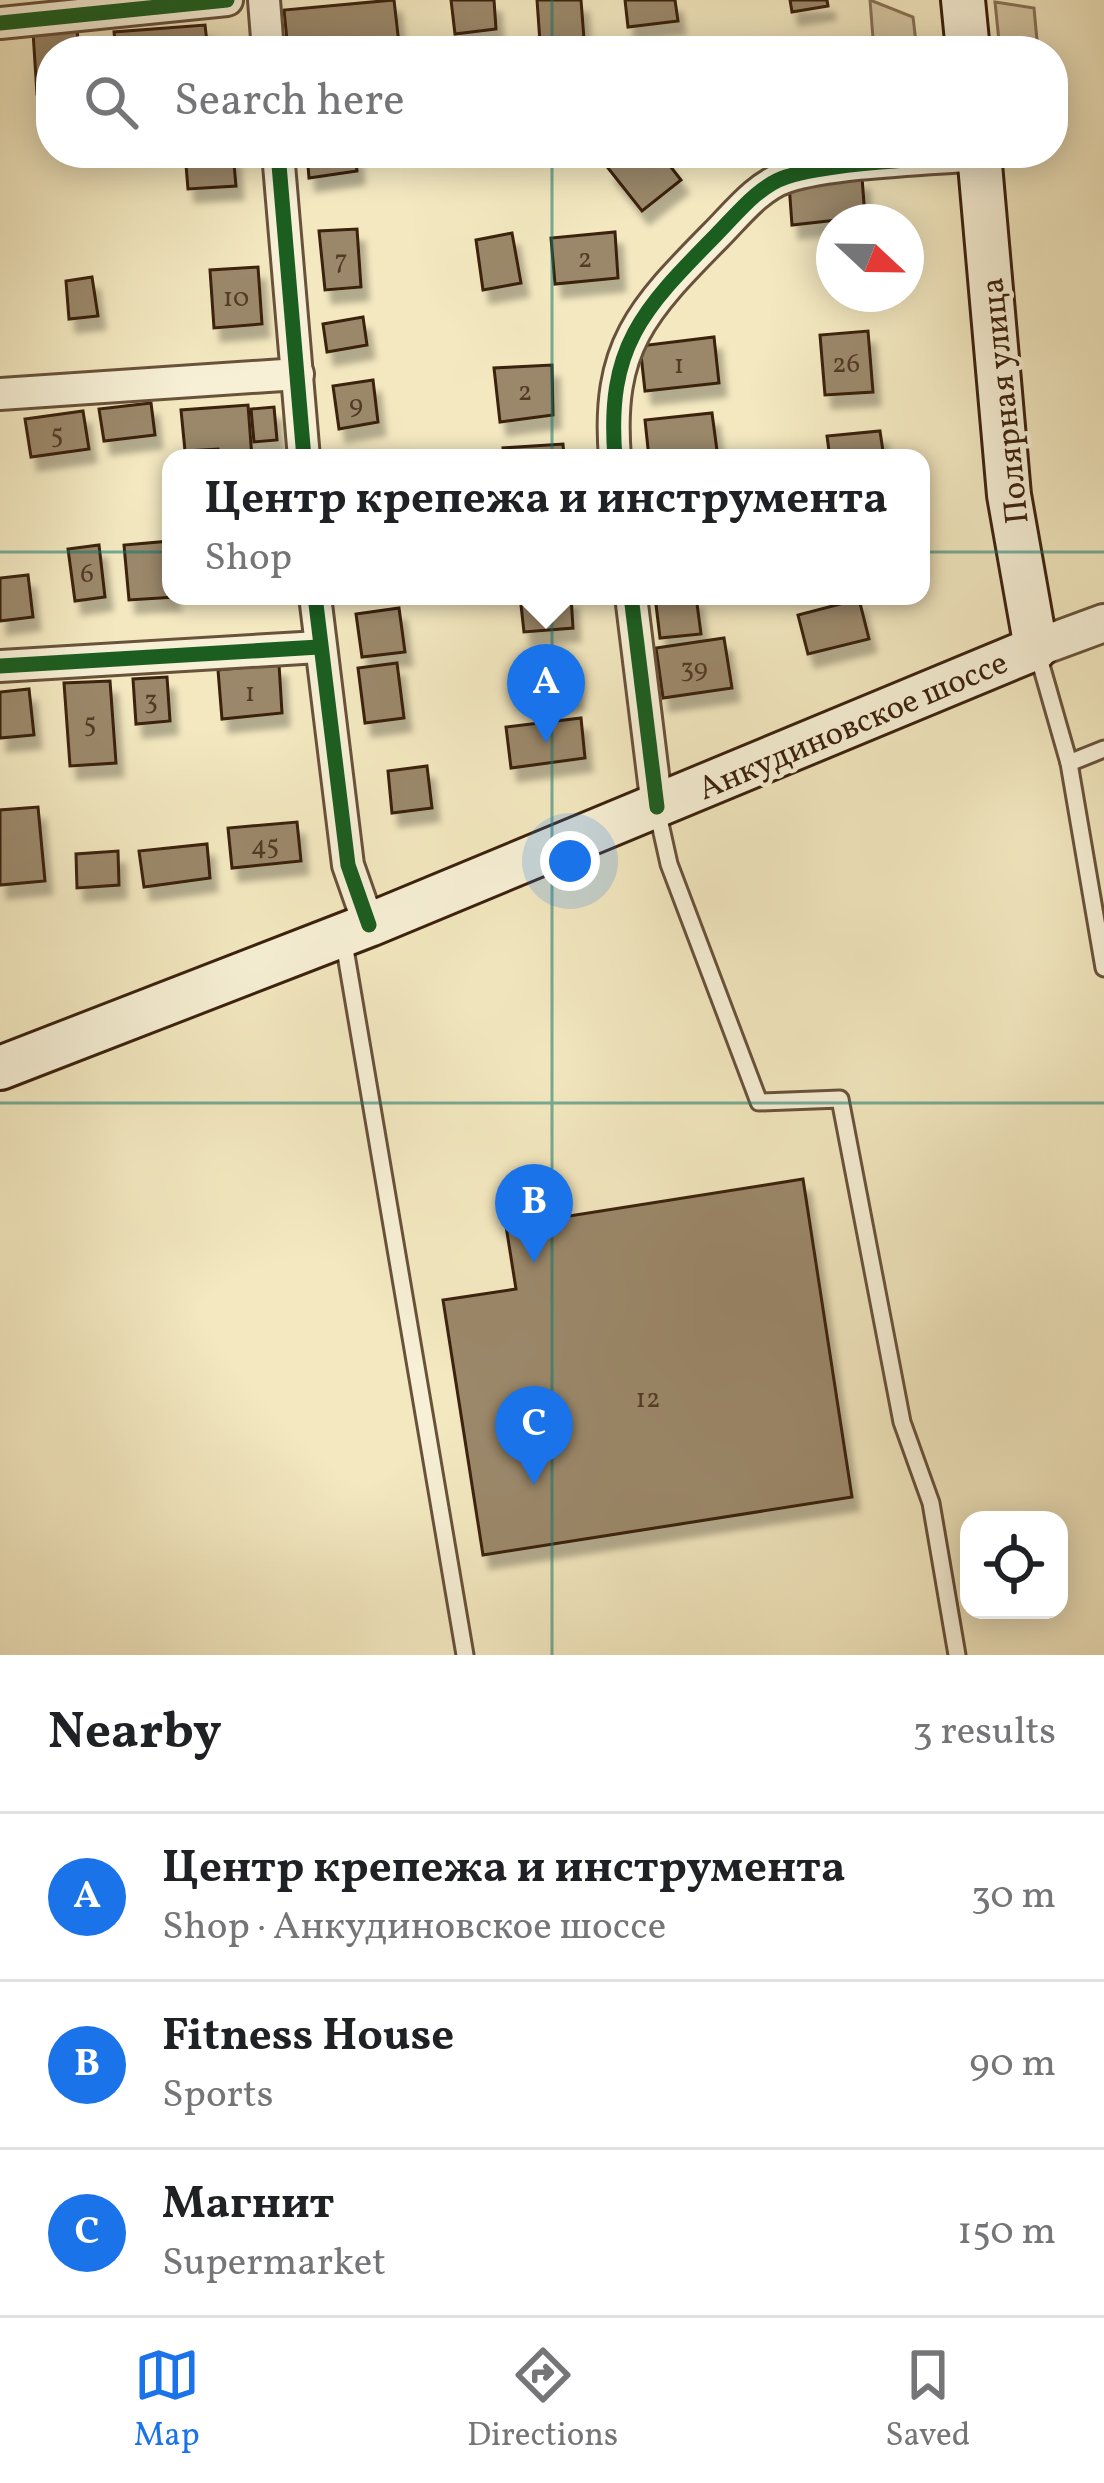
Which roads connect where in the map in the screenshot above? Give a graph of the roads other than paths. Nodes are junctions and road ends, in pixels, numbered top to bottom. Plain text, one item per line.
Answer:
1 (227, 0) edge
2 (263, 0) edge
3 (963, 0) edge
4 (0, 23) edge
5 (267, 36) edge
6 (967, 36) edge
7 (279, 168) edge
8 (861, 168) edge
9 (980, 168) edge
10 (298, 374) junction
11 (0, 394) edge
12 (303, 449) edge
13 (615, 449) edge
14 (316, 605) edge
15 (632, 605) edge
16 (1104, 623) edge
17 (319, 647) junction
18 (1036, 648) junction
19 (0, 666) edge
20 (1104, 749) edge
21 (1069, 763) junction
22 (657, 807) junction
23 (356, 930) junction
24 (1104, 968) edge
25 (0, 1068) edge
26 (466, 1655) edge
27 (957, 1655) edge

1 - 4 street
2 - 5 street
3 - 6 main road
7 - 10 street
8 - 13 street
9 - 18 main road, Полярная улица
10 - 11 street
10 - 12 street
14 - 17 street
15 - 22 street
16 - 18 street, Анкудиновское шоссе
17 - 19 street
17 - 23 street
18 - 21 lane
18 - 22 main road, Анкудиновское шоссе
20 - 21 lane
21 - 24 lane
22 - 23 main road, Анкудиновское шоссе
22 - 27 lane
23 - 25 main road, Анкудиновское шоссе
23 - 26 lane

